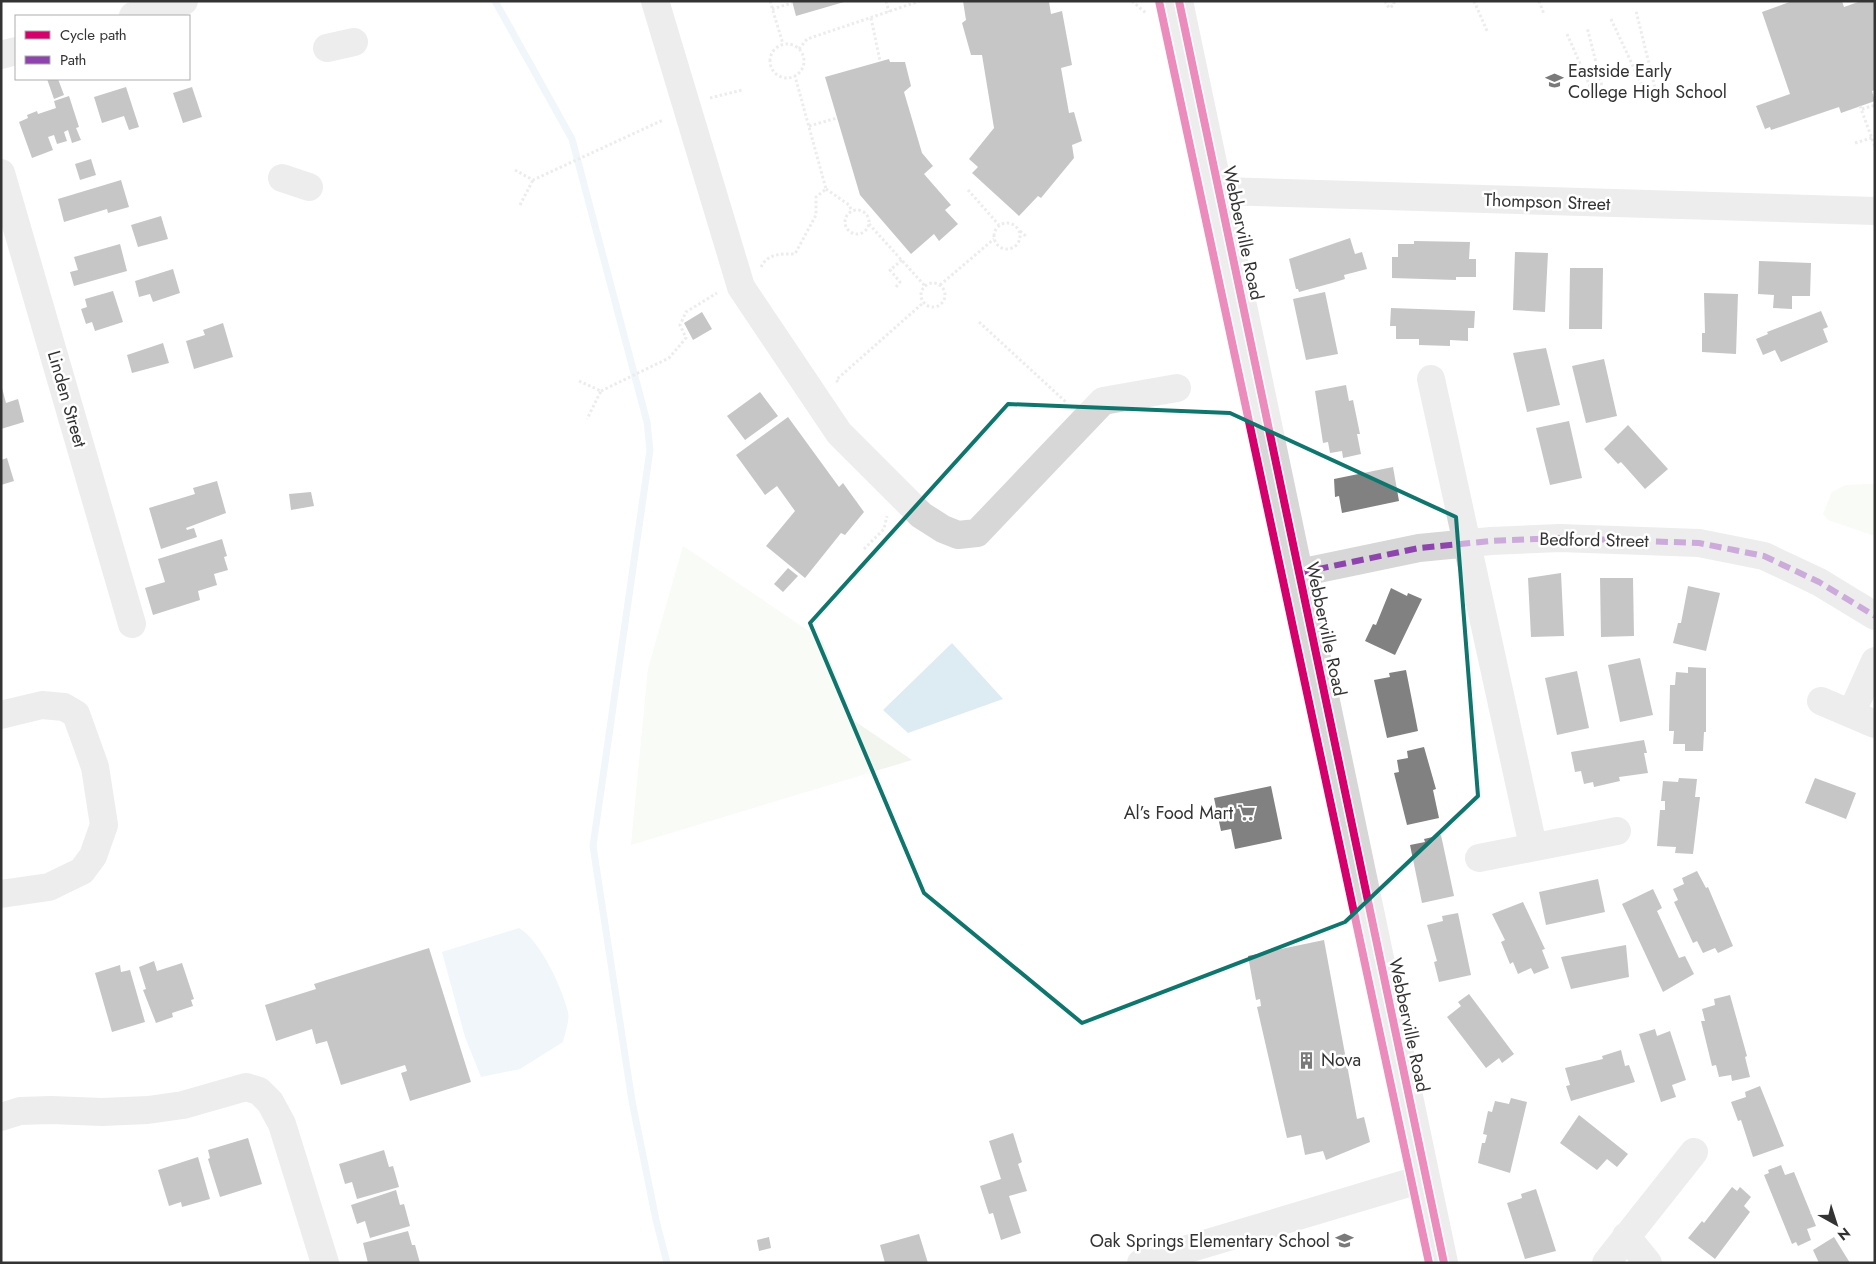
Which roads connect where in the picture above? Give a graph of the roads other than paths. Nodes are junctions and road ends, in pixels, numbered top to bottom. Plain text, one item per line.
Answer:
1 (184, 1) edge
2 (655, 1) edge
3 (1178, 1) edge
4 (136, 15) edge
5 (354, 42) dead end
6 (327, 48) dead end
7 (15, 50) edge
8 (1, 55) edge
9 (1, 173) edge
10 (282, 178) dead end
11 (309, 187) dead end
12 (1220, 191) junction
13 (1875, 211) edge
14 (1431, 379) dead end
15 (1178, 388) dead end
16 (1468, 544) junction
17 (1299, 573) junction
18 (1875, 616) edge
19 (132, 624) dead end
20 (1875, 661) edge
21 (1821, 701) dead end
22 (1, 714) edge
23 (1863, 719) edge
24 (1617, 831) dead end
25 (1533, 846) junction
26 (1479, 858) dead end
27 (1, 894) edge
28 (1, 1117) edge
29 (1694, 1152) dead end
30 (1425, 1178) junction
31 (1626, 1236) junction
32 (325, 1263) edge
33 (1142, 1263) edge
34 (1444, 1263) edge
35 (1606, 1263) edge
36 (1648, 1263) edge

1 - 4 street
2 - 15 street
3 - 12 street, Webberville Road
5 - 6 street
7 - 8 street
9 - 19 street, Linden Street
10 - 11 street
12 - 13 street, Thompson Street
12 - 17 street, Webberville Road
14 - 16 street
16 - 17 street, Bedford Street
16 - 18 street, Bedford Street
16 - 25 street
17 - 30 street, Webberville Road
20 - 23 street
21 - 23 street
22 - 27 street
24 - 25 street
25 - 26 street
28 - 32 street
29 - 31 street
30 - 33 street
30 - 34 street, Webberville Road
31 - 35 street
31 - 36 street

